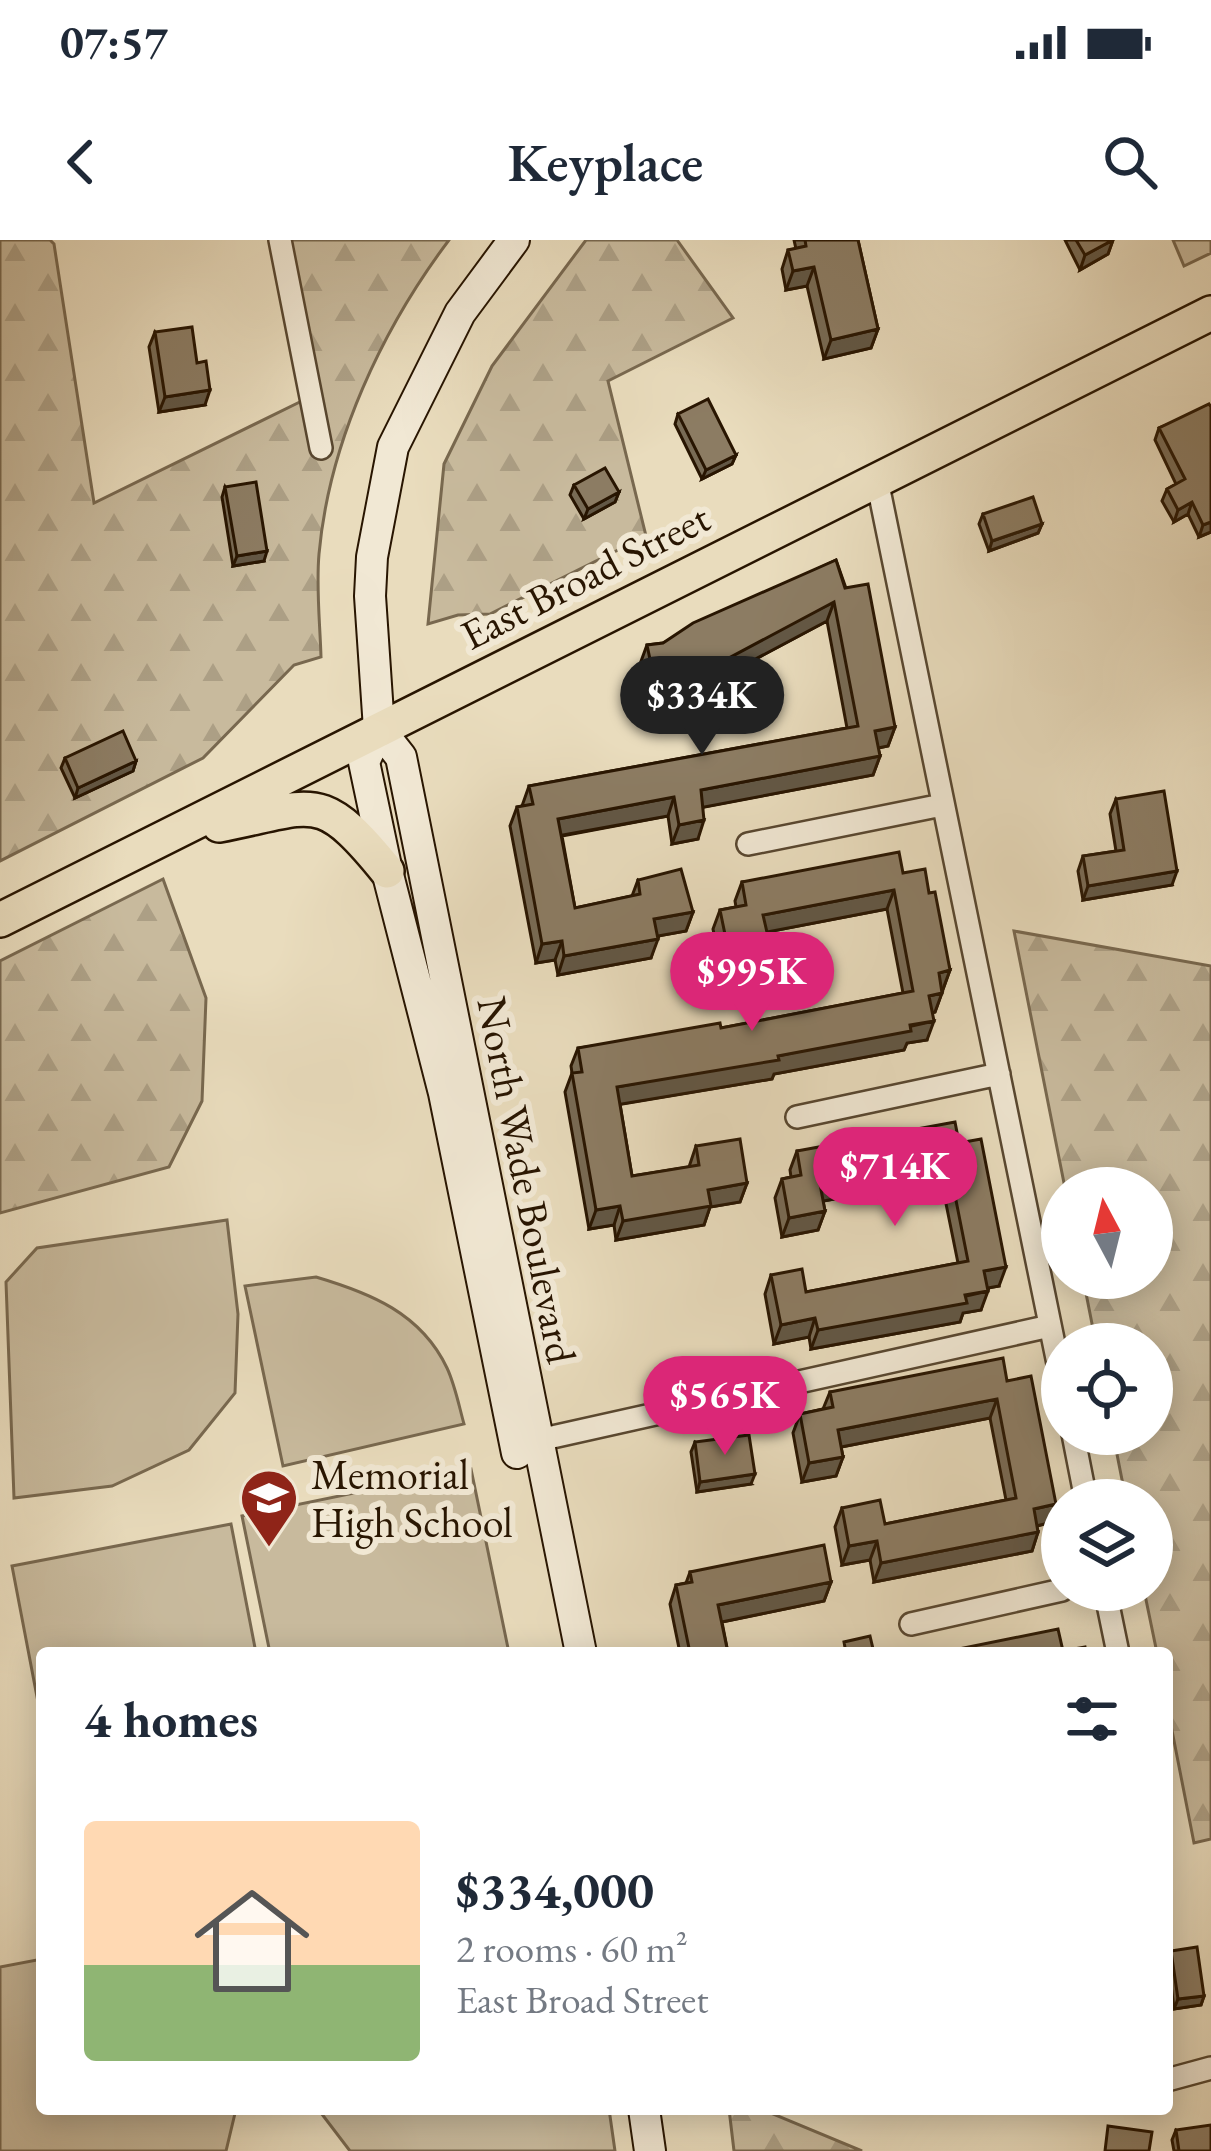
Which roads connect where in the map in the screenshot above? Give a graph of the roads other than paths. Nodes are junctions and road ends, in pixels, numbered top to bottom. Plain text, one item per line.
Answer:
1 (280, 240) edge
2 (514, 240) edge
3 (1211, 313) edge
4 (321, 448) dead end
5 (878, 480) junction
6 (379, 729) junction
7 (942, 805) junction
8 (170, 834) junction
9 (748, 844) dead end
10 (387, 871) junction
11 (0, 920) edge
12 (999, 1074) junction
13 (797, 1117) dead end
14 (1049, 1323) edge
15 (1041, 1328) edge
16 (526, 1443) junction
17 (1041, 1594) edge
18 (1109, 1611) edge
19 (911, 1624) dead end
20 (559, 1647) edge
21 (579, 1647) edge
22 (1117, 1647) edge
23 (1211, 2068) edge
24 (1173, 2078) edge
25 (645, 2115) edge
26 (666, 2115) edge
27 (650, 2151) edge
28 (670, 2151) edge

1 - 4 street
2 - 6 main road, North Wade Boulevard
3 - 5 main road, East Broad Street
5 - 6 main road, East Broad Street
5 - 7 street
6 - 8 main road, East Broad Street
6 - 10 main road, North Wade Boulevard
6 - 16 main road, North Wade Boulevard
7 - 9 street
7 - 12 street
8 - 10 main road
8 - 11 main road, East Broad Street
10 - 16 main road, North Wade Boulevard
12 - 13 street
12 - 14 street
15 - 16 street
16 - 20 main road, North Wade Boulevard
16 - 21 main road, North Wade Boulevard
17 - 19 street
18 - 22 street
23 - 24 street
25 - 27 main road
26 - 28 main road

